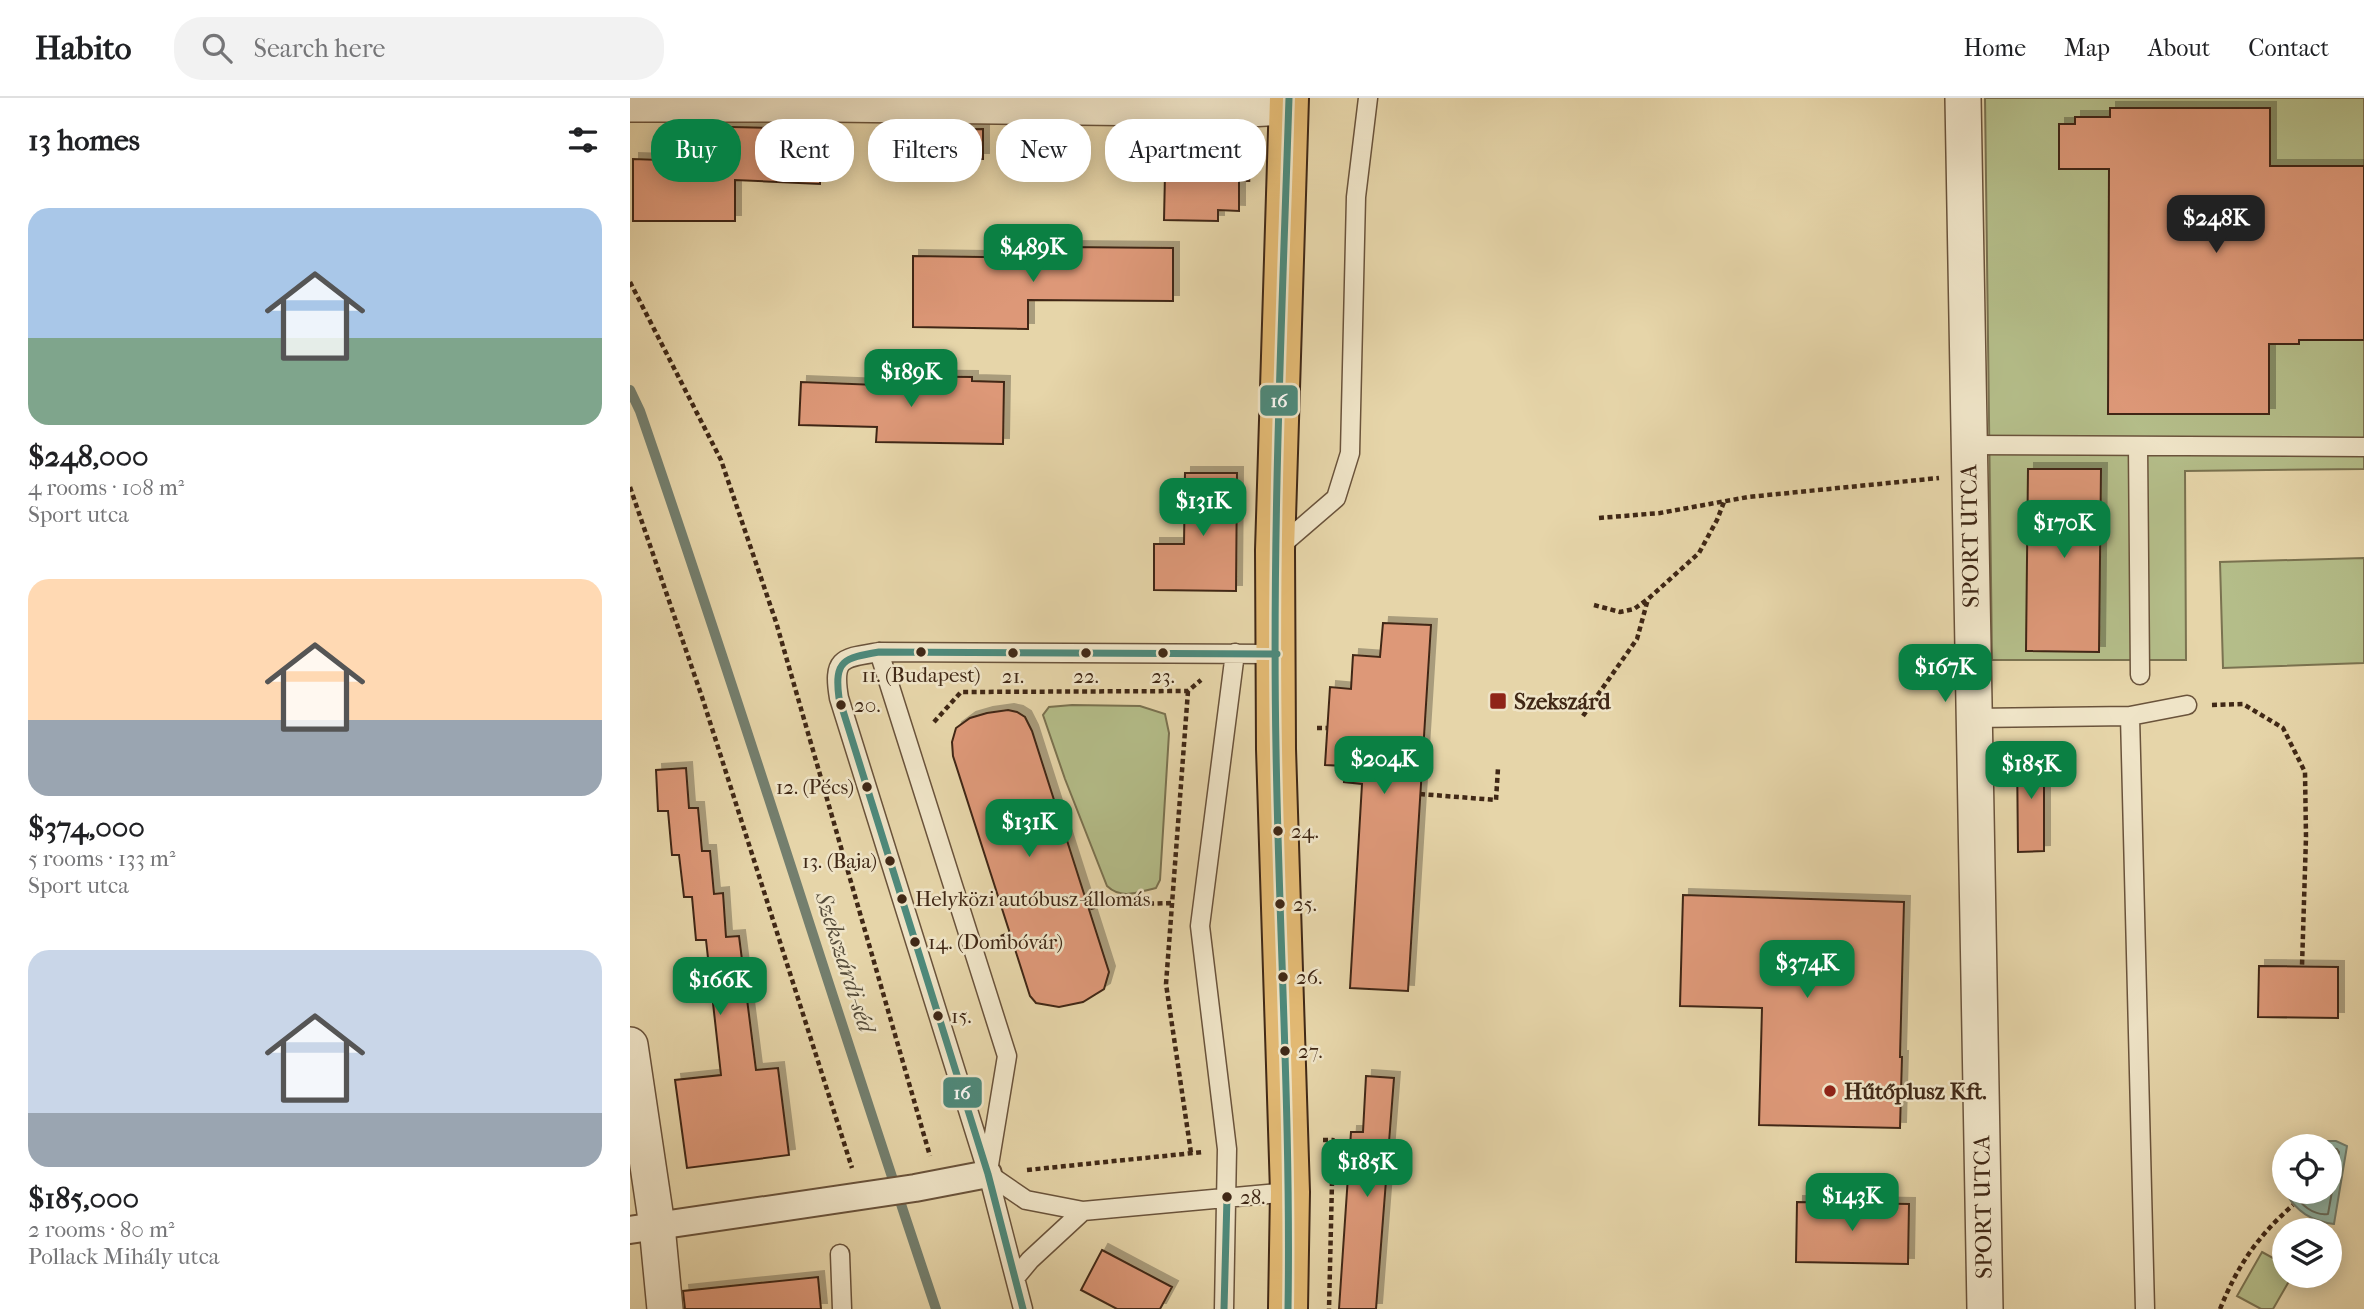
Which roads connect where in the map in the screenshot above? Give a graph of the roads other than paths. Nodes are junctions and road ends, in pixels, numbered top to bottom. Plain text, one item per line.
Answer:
1 (1368, 98) edge
2 (1964, 98) edge
3 (831, 101) edge
4 (630, 103) edge
5 (1289, 103) edge
6 (2138, 446) junction
7 (2364, 447) edge
8 (1969, 460) junction
9 (1276, 550) junction
10 (879, 652) junction
11 (1235, 653) junction
12 (1277, 654) junction
13 (2140, 675) dead end
14 (2187, 705) road end
15 (2130, 716) junction
16 (1973, 718) junction
17 (630, 1045) edge
18 (988, 1174) junction
19 (1290, 1192) junction
20 (1227, 1197) junction
21 (1083, 1211) junction
22 (643, 1228) edge
23 (840, 1254) dead end
24 (1015, 1278) junction
25 (665, 1309) edge
26 (842, 1309) edge
27 (1023, 1309) edge
28 (1224, 1309) edge
29 (1287, 1309) edge
30 (1985, 1309) edge
31 (2145, 1309) edge

1 - 9 lane
2 - 8 street, SPORT UTCA
3 - 4 street
3 - 5 street
5 - 9 main road
6 - 7 lane
6 - 8 lane
6 - 13 lane
8 - 16 street, SPORT UTCA
9 - 12 main road
10 - 11 lane
10 - 18 lane
10 - 18 lane
11 - 12 lane
11 - 20 lane
12 - 19 main road
14 - 15 lane
15 - 16 lane
15 - 31 lane
16 - 30 street, SPORT UTCA
17 - 22 street
18 - 21 lane
18 - 22 street
18 - 24 lane
19 - 20 lane
19 - 29 main road
20 - 21 lane
20 - 28 lane
21 - 24 lane
22 - 25 street
23 - 26 lane
24 - 27 lane

